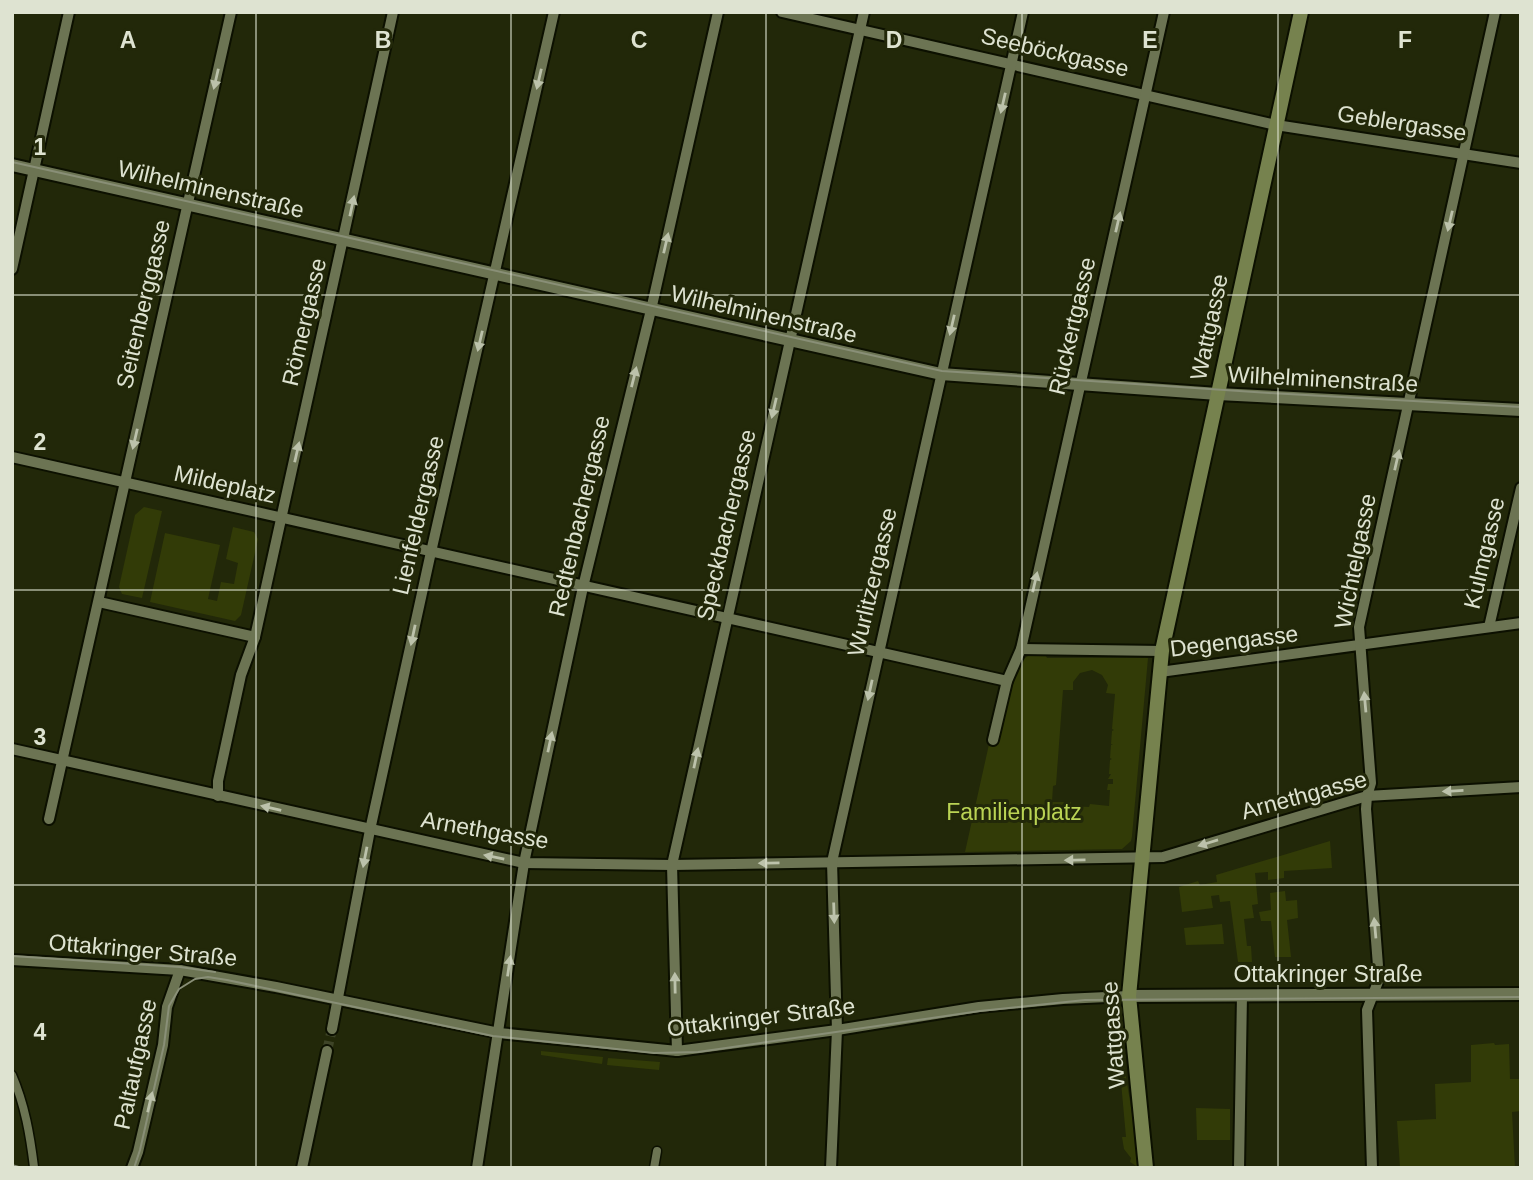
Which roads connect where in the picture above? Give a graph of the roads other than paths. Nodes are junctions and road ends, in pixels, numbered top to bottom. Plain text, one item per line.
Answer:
1 (69, 12) edge
2 (232, 12) edge
3 (393, 12) edge
4 (554, 12) edge
5 (718, 12) edge
6 (782, 12) edge
7 (863, 12) edge
8 (1023, 12) edge
9 (1164, 12) edge
10 (1301, 12) edge
11 (1495, 12) edge
12 (860, 30) junction
13 (1012, 63) junction
14 (1147, 95) junction
15 (1276, 124) junction
16 (1465, 155) junction
17 (1521, 163) edge
18 (12, 165) edge
19 (35, 171) junction
20 (187, 205) junction
21 (344, 240) junction
22 (12, 270) edge
23 (495, 275) junction
24 (651, 310) junction
25 (789, 341) junction
26 (941, 374) junction
27 (1080, 384) junction
28 (1218, 394) junction
29 (1409, 404) junction
30 (1521, 410) edge
31 (12, 457) edge
32 (125, 482) junction
33 (1521, 488) edge
34 (282, 518) junction
35 (431, 552) junction
36 (583, 587) junction
37 (99, 602) junction
38 (727, 619) junction
39 (1521, 622) edge
40 (1489, 627) junction
41 (255, 637) junction
42 (1360, 646) junction
43 (1021, 649) junction
44 (1162, 651) junction
45 (878, 652) junction
46 (1160, 672) junction
47 (1007, 681) junction
48 (993, 740) dead end
49 (12, 749) edge
50 (61, 760) junction
51 (1521, 787) edge
52 (218, 796) junction
53 (1367, 796) junction
54 (49, 819) dead end
55 (370, 830) junction
56 (1143, 858) junction
57 (832, 862) junction
58 (524, 863) junction
59 (672, 865) junction
60 (12, 960) edge
61 (180, 970) junction
62 (1521, 994) edge
63 (1242, 995) junction
64 (1374, 995) junction
65 (1129, 996) junction
66 (337, 1000) junction
67 (332, 1029) tunnel mouth
68 (837, 1030) junction
69 (499, 1033) junction
70 (327, 1051) tunnel mouth
71 (677, 1051) junction
72 (12, 1075) edge
73 (657, 1151) dead end
74 (34, 1167) edge
75 (132, 1168) edge
76 (302, 1168) edge
77 (477, 1168) edge
78 (654, 1168) edge
79 (831, 1168) edge
80 (1146, 1168) edge
81 (1239, 1168) edge
82 (1372, 1168) edge

1 - 19 street
2 -> 20 street, Seitenberggasse
21 -> 3 street, Römergasse
4 -> 23 street, Lienfeldergasse
24 -> 5 street, Redtenbachergasse
6 - 12 street, Seeböckgasse
7 - 12 street, Speckbachergasse
8 - 13 street, Wurlitzergasse
9 - 14 street, Rückertgasse
10 - 15 main road, Wattgasse
11 - 16 street, Wichtelgasse
12 - 13 street, Seeböckgasse
12 - 25 street, Speckbachergasse
13 - 14 street, Seeböckgasse
13 -> 26 street, Wurlitzergasse
14 - 15 street, Seeböckgasse
27 -> 14 street, Rückertgasse
15 - 16 street, Geblergasse
15 - 28 main road, Wattgasse
16 - 17 street, Geblergasse
16 -> 29 street, Wichtelgasse
18 - 19 street, Wilhelminenstraße
19 - 20 street, Wilhelminenstraße
19 - 22 street
20 - 21 street, Wilhelminenstraße
20 -> 32 street, Seitenberggasse
21 - 23 street, Wilhelminenstraße
34 -> 21 street, Römergasse
23 - 24 street, Wilhelminenstraße
23 -> 35 street, Lienfeldergasse
24 - 25 street, Wilhelminenstraße
36 -> 24 street, Redtenbachergasse
25 - 26 street, Wilhelminenstraße
25 -> 38 street, Speckbachergasse
26 - 27 street, Wilhelminenstraße
26 - 45 street, Wurlitzergasse
27 - 28 street, Wilhelminenstraße
43 -> 27 street, Rückertgasse
28 - 29 street, Wilhelminenstraße
28 - 44 main road, Wattgasse
29 - 30 street, Wilhelminenstraße
42 -> 29 street, Wichtelgasse
31 - 32 street
32 - 34 street, Mildeplatz
32 - 37 street
33 - 40 street, Kulmgasse
34 - 35 street
34 - 41 street, Mildeplatz
35 - 36 street
35 -> 55 street, Lienfeldergasse
36 - 38 street
58 -> 36 street, Redtenbachergasse
37 - 41 street
37 - 50 street
38 - 45 street
59 -> 38 street, Speckbachergasse
39 - 40 street, Degengasse
40 - 42 street, Degengasse
41 - 52 street
42 - 46 street, Degengasse
53 -> 42 street, Wichtelgasse
43 - 44 street
43 - 47 street
44 - 46 main road
45 - 47 street
45 -> 57 street, Wurlitzergasse
46 - 56 main road
47 - 48 street
49 - 50 street, Arnethgasse
50 - 52 street, Arnethgasse
50 - 54 street
51 -> 53 street, Arnethgasse
55 -> 52 street, Arnethgasse
53 -> 56 street, Arnethgasse
64 -> 53 street, Wichtelgasse
58 -> 55 street, Arnethgasse
55 -> 66 street, Lienfeldergasse
56 -> 57 street, Arnethgasse
56 - 65 main road, Wattgasse
57 -> 59 street, Arnethgasse
57 -> 68 street, Wurlitzergasse
58 - 59 street, Arnethgasse
69 -> 58 street, Redtenbachergasse
71 -> 59 street, Speckbachergasse
60 - 61 street, Ottakringer Straße
61 - 66 street, Ottakringer Straße
75 -> 61 street, Paltaufgasse
62 - 64 street, Ottakringer Straße
63 - 64 street, Ottakringer Straße
63 - 65 street, Ottakringer Straße
63 - 81 street
64 - 82 street, Wichtelgasse
65 - 68 street, Ottakringer Straße
65 - 80 main road, Wattgasse
66 - 67 street, Lienfeldergasse
66 - 69 street, Ottakringer Straße
68 - 71 street, Ottakringer Straße
68 - 79 street, Wurlitzergasse
69 - 71 street, Ottakringer Straße
69 - 77 street, Redtenbachergasse
70 - 76 street
72 - 74 street
73 - 78 street

